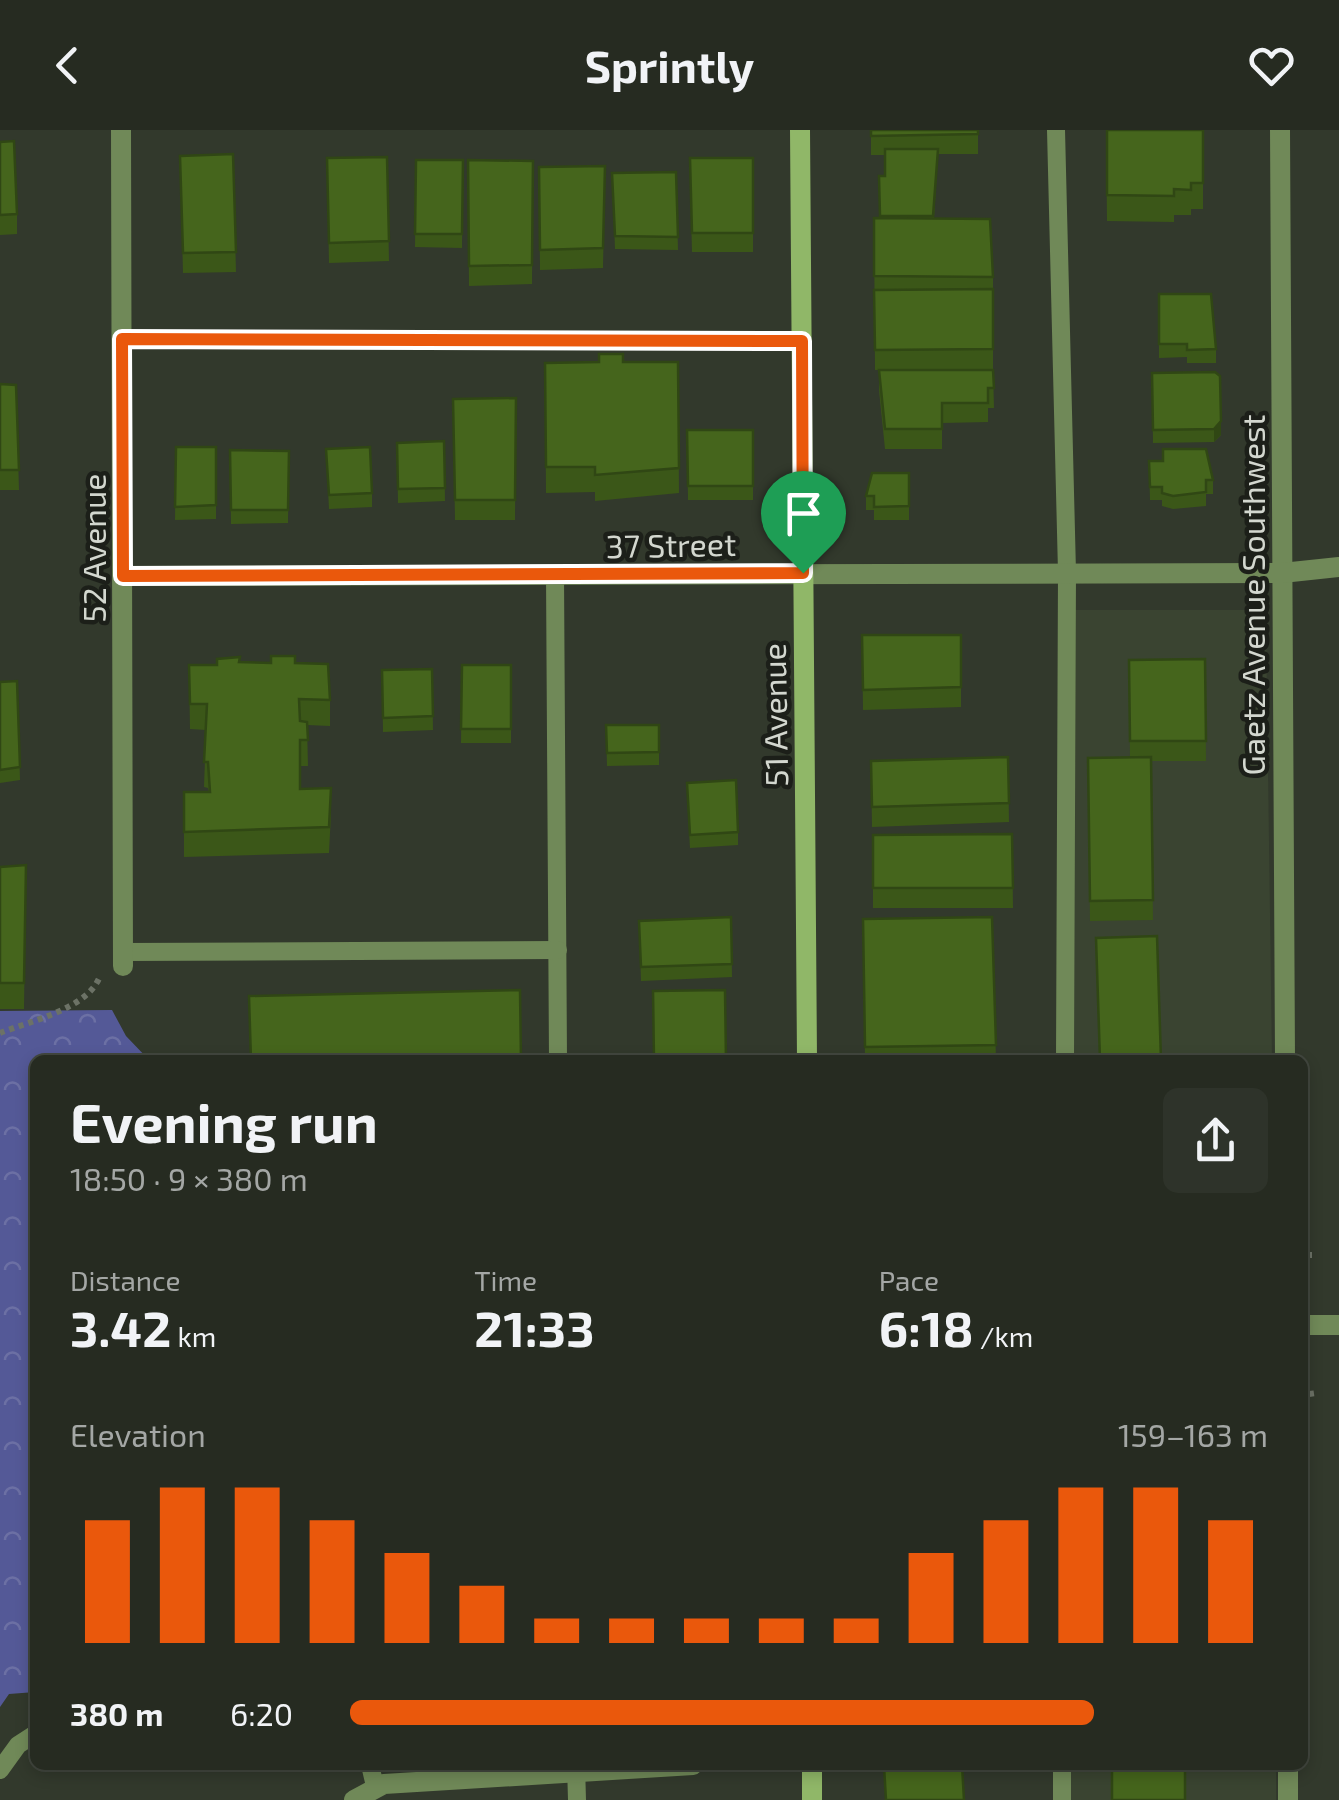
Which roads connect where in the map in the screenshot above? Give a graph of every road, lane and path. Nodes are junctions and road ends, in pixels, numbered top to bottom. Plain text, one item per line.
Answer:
1 (121, 130) edge
2 (800, 130) edge
3 (1056, 130) edge
4 (1280, 130) edge
5 (122, 339) junction
6 (802, 341) junction
7 (1339, 567) edge
8 (1067, 572) junction
9 (803, 573) junction
10 (1282, 573) junction
11 (555, 575) junction
12 (123, 576) junction
13 (558, 950) junction
14 (123, 959) junction
15 (0, 1033) edge
16 (558, 1055) edge
17 (807, 1055) edge
18 (1065, 1055) edge
19 (1285, 1055) edge
20 (1308, 1326) edge
21 (1339, 1326) edge
22 (30, 1736) edge
23 (0, 1770) edge
24 (371, 1770) edge
25 (554, 1770) edge
26 (576, 1770) edge
27 (812, 1770) edge
28 (1062, 1770) edge
29 (1288, 1770) edge
30 (376, 1786) junction
31 (354, 1800) edge
32 (577, 1800) edge
33 (812, 1800) edge
34 (1062, 1800) edge
35 (1288, 1800) edge

1 - 5 street, 52 Avenue
2 - 6 street, 51 Avenue
3 - 8 lane
4 - 10 street, Gaetz Avenue Southwest
5 - 6 lane
5 - 12 street, 52 Avenue
6 - 9 street, 51 Avenue
7 - 10 street, 37 Street
8 - 9 street, 37 Street
8 - 10 street, 37 Street
8 - 18 lane
9 - 11 street, 37 Street
9 - 17 street, 51 Avenue
10 - 19 street, Gaetz Avenue Southwest
11 - 12 street, 37 Street
11 - 13 lane
12 - 14 street, 52 Avenue
13 - 14 lane
13 - 16 lane
14 - 15 path
20 - 21 street
22 - 23 lane
24 - 30 lane
25 - 30 street
26 - 32 lane
27 - 33 street
28 - 34 lane
29 - 35 street
30 - 31 street

